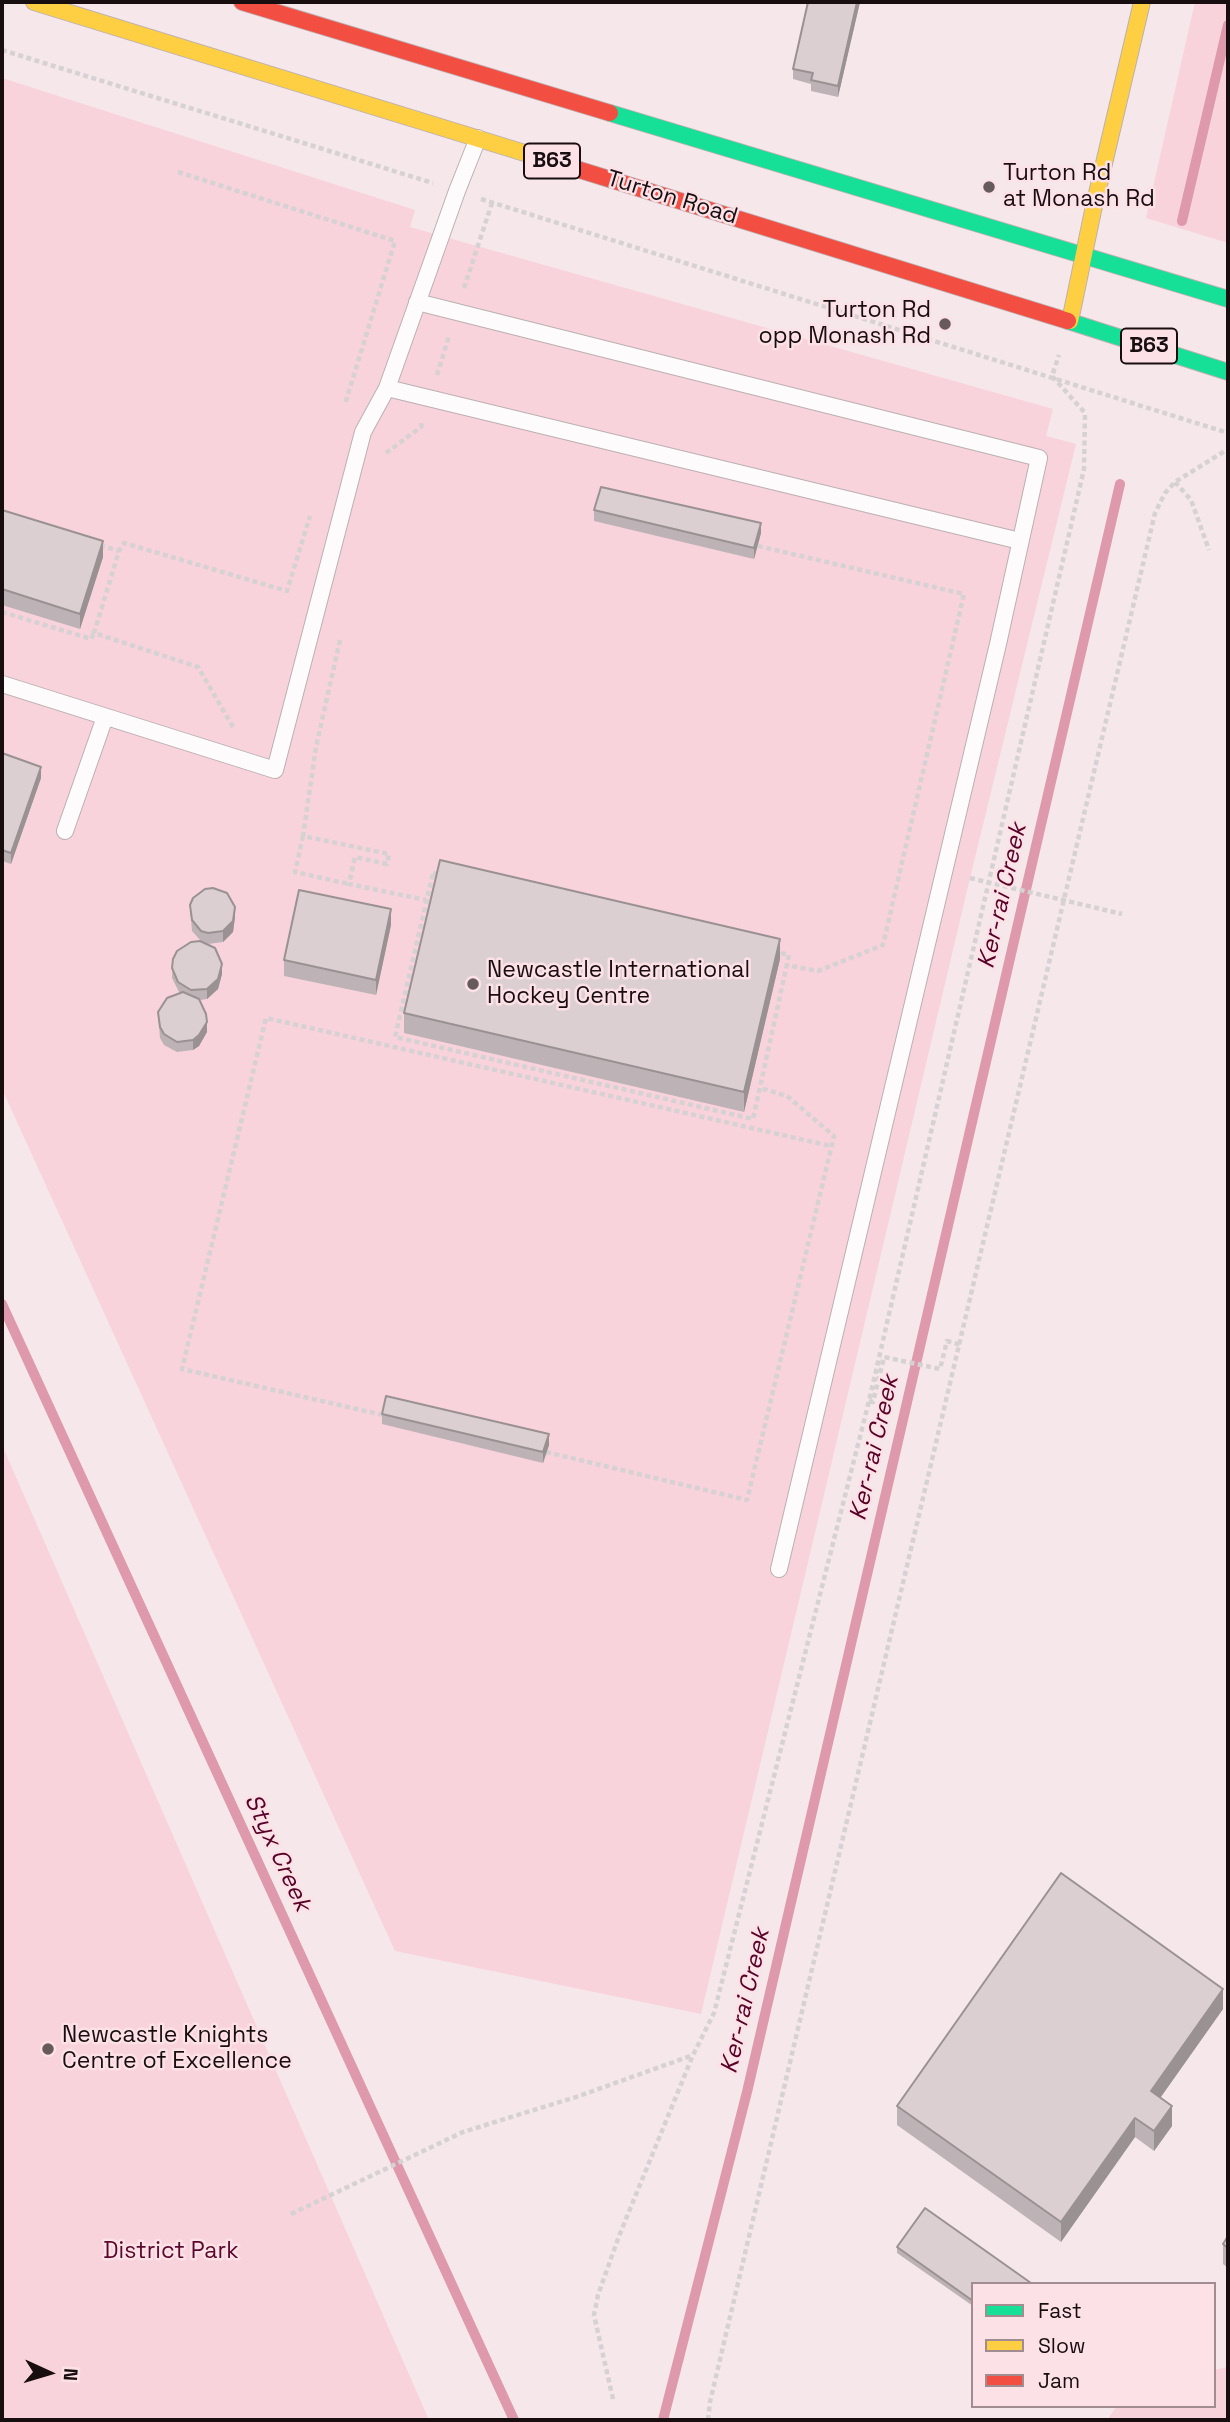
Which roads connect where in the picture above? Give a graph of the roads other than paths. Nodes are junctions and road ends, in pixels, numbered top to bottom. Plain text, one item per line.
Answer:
1 (34, 2) edge
2 (242, 2) edge
3 (1142, 2) edge
4 (478, 138) junction
5 (1083, 255) junction
6 (1228, 299) edge
7 (417, 302) junction
8 (1070, 321) junction
9 (1228, 372) edge
10 (387, 388) junction
11 (1020, 541) junction
12 (2, 684) edge
13 (105, 717) junction
14 (65, 831) dead end
15 (779, 1569) dead end

1 - 4 main road, Turton Road / B63
2 - 5 main road
3 - 5 main road
4 - 7 lane
4 - 8 main road, Turton Road / B63
5 - 6 main road
5 - 8 main road
7 - 10 lane
7 - 11 lane
8 - 9 main road, Turton Road / B63
10 - 11 lane
10 - 13 lane
11 - 15 lane
12 - 13 lane
13 - 14 lane

